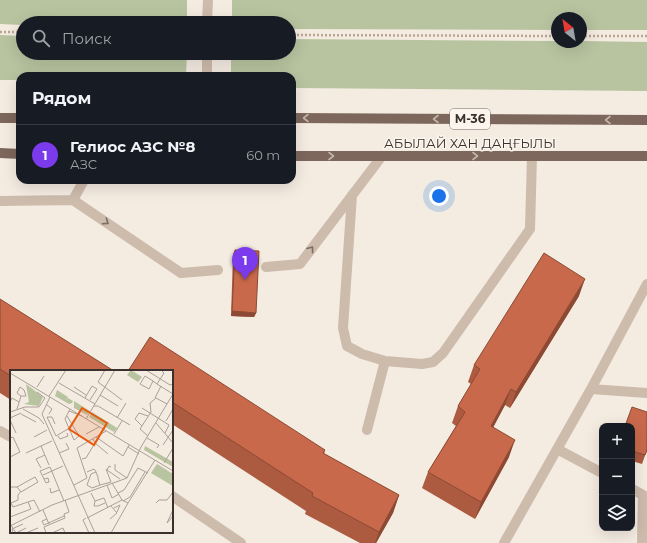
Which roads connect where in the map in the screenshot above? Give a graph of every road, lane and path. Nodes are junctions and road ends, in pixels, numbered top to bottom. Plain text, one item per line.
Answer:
1 (208, 0) edge
2 (207, 16) edge
3 (0, 32) edge
4 (16, 32) edge
5 (296, 35) edge
6 (551, 36) edge
7 (587, 36) edge
8 (647, 36) edge
9 (207, 60) edge
10 (207, 72) edge
11 (0, 118) edge
12 (16, 118) edge
13 (296, 118) edge
14 (647, 120) edge
15 (0, 153) edge
16 (16, 154) edge
17 (296, 156) edge
18 (382, 156) junction
19 (532, 156) junction
20 (647, 156) edge
21 (82, 184) edge
22 (352, 196) junction
23 (73, 200) junction
24 (0, 201) edge
25 (266, 267) dead end
26 (218, 270) dead end
27 (647, 284) edge
28 (386, 361) junction
29 (591, 389) junction
30 (647, 393) edge
31 (367, 430) dead end
32 (0, 431) edge
33 (10, 436) edge
34 (557, 449) junction
35 (599, 471) edge
36 (635, 490) edge
37 (645, 495) edge
38 (173, 497) edge
39 (241, 543) edge
40 (504, 543) edge
41 (642, 543) edge

1 - 2 lane
3 - 4 path
5 - 6 path
7 - 8 path
9 - 10 lane
11 - 12 main road
14 -> 13 main road, АБЫЛАЙ ХАН ДАҢҒЫЛЫ / M-36
15 - 16 main road
17 -> 18 main road, АБЫЛАЙ ХАН ДАҢҒЫЛЫ
18 -> 19 main road, АБЫЛАЙ ХАН ДАҢҒЫЛЫ
18 - 22 lane
19 - 20 main road, АБЫЛАЙ ХАН ДАҢҒЫЛЫ
19 - 28 lane
21 - 23 lane
25 -> 22 lane
22 - 28 lane
23 - 24 lane
23 -> 26 lane
27 - 29 lane
28 - 31 lane
29 - 30 lane
29 - 34 lane
32 - 33 lane
34 - 35 lane
34 - 40 lane
36 - 37 lane
37 - 41 lane
38 - 39 lane

